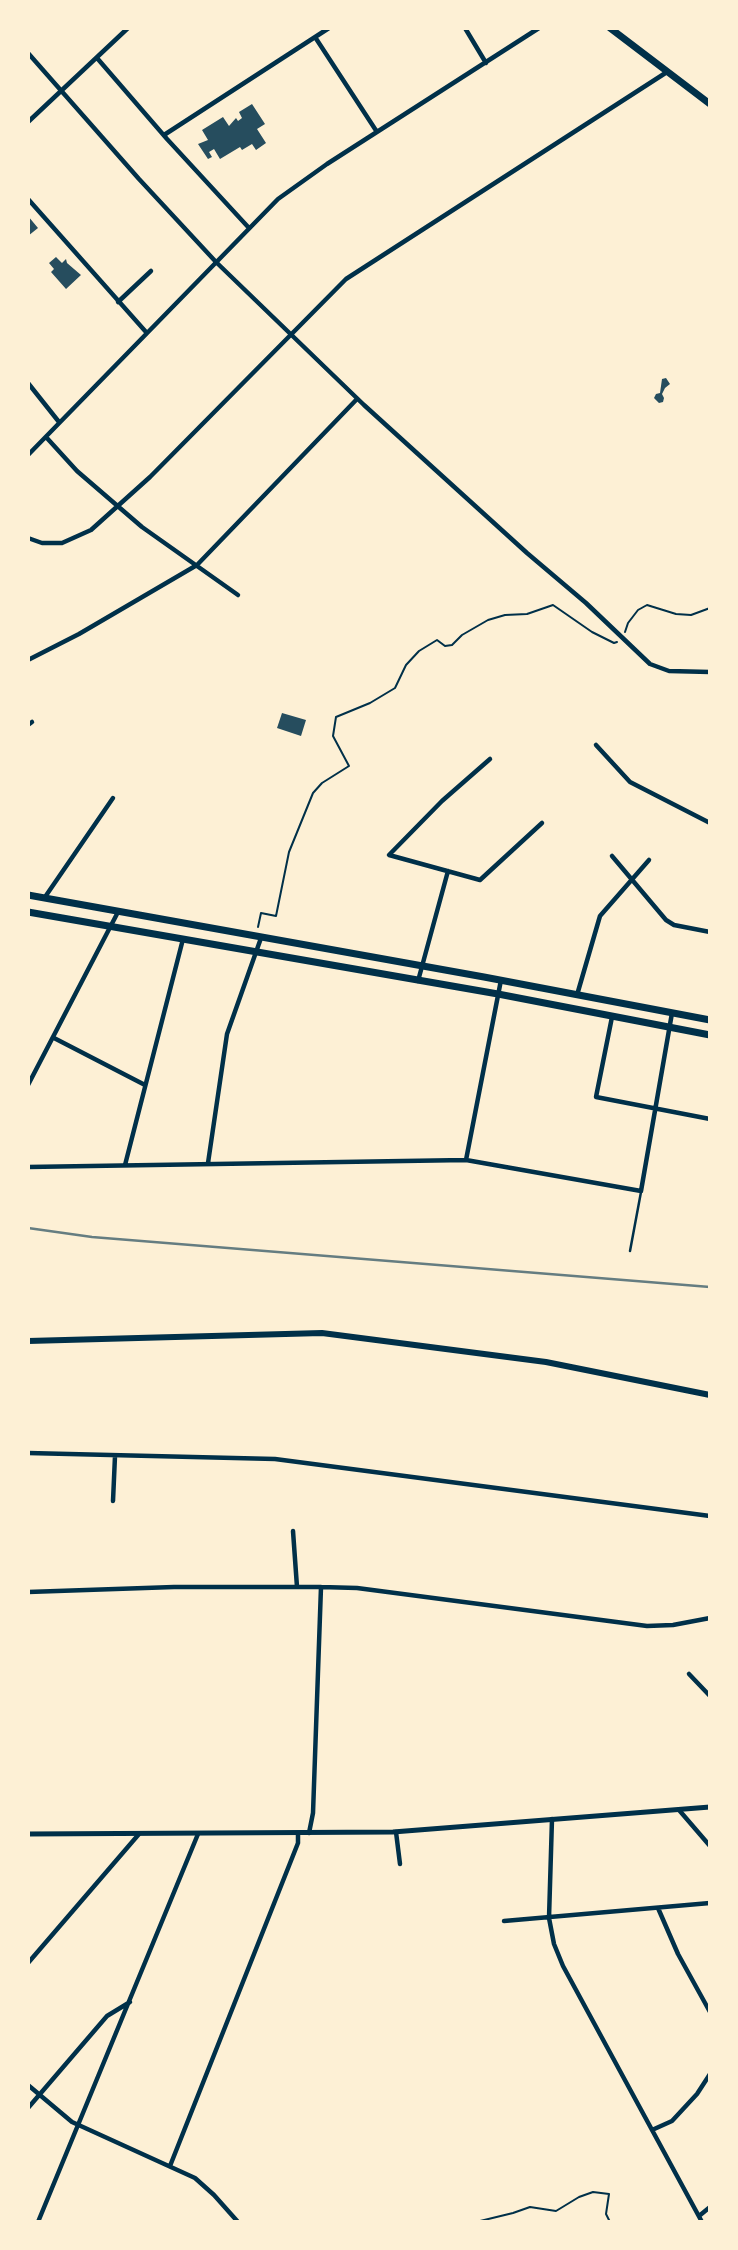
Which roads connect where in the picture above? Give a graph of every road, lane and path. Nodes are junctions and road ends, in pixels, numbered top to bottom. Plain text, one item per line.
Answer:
1 (128, 28) edge
2 (329, 28) edge
3 (465, 28) edge
4 (539, 28) edge
5 (610, 28) edge
6 (315, 37) junction
7 (28, 52) edge
8 (97, 58) junction
9 (486, 63) junction
10 (667, 72) junction
11 (62, 92) junction
12 (710, 104) edge
13 (28, 122) edge
14 (377, 132) junction
15 (164, 135) junction
16 (28, 199) edge
17 (249, 228) junction
18 (216, 262) junction
19 (151, 271) dead end
20 (118, 302) junction
21 (146, 332) junction
22 (289, 335) junction
23 (28, 383) edge
24 (357, 399) junction
25 (59, 422) junction
26 (47, 437) junction
27 (28, 455) edge
28 (118, 507) junction
29 (28, 538) edge
30 (197, 565) junction
31 (238, 595) dead end
32 (710, 608) edge
33 (623, 638) junction
34 (28, 660) edge
35 (710, 672) edge
36 (596, 745) dead end
37 (490, 759) dead end
38 (113, 798) dead end
39 (542, 822) dead end
40 (710, 823) edge
41 (612, 856) dead end
42 (649, 860) dead end
43 (448, 871) junction
44 (632, 881) junction
45 (28, 895) edge
46 (45, 898) junction
47 (28, 912) edge
48 (118, 912) junction
49 (112, 926) junction
50 (257, 928) dead end
51 (710, 932) edge
52 (261, 938) junction
53 (183, 939) junction
54 (256, 951) junction
55 (421, 965) junction
56 (501, 980) junction
57 (418, 981) junction
58 (498, 994) junction
59 (577, 995) junction
60 (672, 1013) junction
61 (612, 1017) junction
62 (710, 1020) edge
63 (669, 1027) junction
64 (710, 1035) edge
65 (54, 1038) junction
66 (28, 1085) edge
67 (145, 1085) junction
68 (655, 1109) junction
69 (710, 1119) edge
70 (466, 1160) junction
71 (208, 1163) junction
72 (125, 1165) junction
73 (28, 1167) edge
74 (641, 1191) junction
75 (630, 1251) dead end
76 (28, 1341) edge
77 (710, 1395) edge
78 (28, 1453) edge
79 (115, 1456) junction
80 (113, 1501) dead end
81 (710, 1517) edge
82 (293, 1531) dead end
83 (297, 1587) junction
84 (321, 1587) junction
85 (28, 1592) edge
86 (710, 1618) edge
87 (689, 1674) dead end
88 (710, 1696) edge
89 (710, 1807) edge
90 (678, 1810) junction
91 (552, 1819) junction
92 (396, 1832) junction
93 (28, 1834) edge
94 (139, 1834) junction
95 (198, 1834) junction
96 (298, 1834) junction
97 (309, 1834) junction
98 (710, 1846) edge
99 (400, 1864) dead end
100 (710, 1903) edge
101 (658, 1908) junction
102 (549, 1917) junction
103 (504, 1922) dead end
104 (28, 1963) edge
105 (131, 2002) junction
106 (710, 2012) edge
107 (710, 2074) edge
108 (28, 2085) edge
109 (39, 2095) junction
110 (28, 2108) edge
111 (79, 2124) junction
112 (652, 2130) junction
113 (170, 2166) junction
114 (710, 2207) edge
115 (699, 2216) junction
116 (235, 2221) edge
117 (38, 2222) edge
118 (476, 2222) edge
119 (610, 2222) edge
120 (702, 2222) edge

1 - 8 street
2 - 6 street
3 - 9 street
4 - 9 street
5 - 10 main road
6 - 14 street
6 - 15 street
7 - 11 street
8 - 11 street
8 - 15 street
9 - 14 street
10 - 12 main road
10 - 22 street
11 - 13 street
11 - 18 street
14 - 17 street
15 - 17 street
16 - 20 street
17 - 18 street
18 - 21 street
18 - 22 street
19 - 20 street
20 - 21 street
21 - 25 street
22 - 24 street
22 - 28 street
23 - 25 street
24 - 30 street
24 - 33 street
25 - 26 street
26 - 27 street
26 - 28 street
28 - 29 street
28 - 30 street
30 - 31 street
30 - 34 street
32 - 33 path
33 - 35 street
33 - 50 path
36 - 40 street
37 - 43 street
38 - 46 street
39 - 43 street
41 - 44 street
42 - 44 street
43 - 55 street
44 - 51 street
44 - 59 street
45 - 46 main road
46 - 48 main road
47 - 49 main road
48 - 49 street
48 - 52 main road
49 - 53 main road
49 - 65 street
52 - 54 street
52 - 55 main road
53 - 54 main road
53 - 67 street
54 - 57 main road
54 - 71 street
55 - 56 main road
55 - 57 street
56 - 58 street
56 - 59 main road
57 - 58 main road
58 - 61 main road
58 - 70 street
59 - 60 main road
60 - 62 main road
60 - 63 street
61 - 63 main road
61 - 68 street
63 - 64 main road
63 - 68 street
65 - 66 street
65 - 67 street
67 - 72 street
68 - 69 street
68 - 74 street
70 - 71 street
70 - 74 street
71 - 72 street
72 - 73 street
74 - 75 lane
76 - 77 main road
78 - 79 street
79 - 80 street
79 - 81 street
82 - 83 street
83 - 84 street
83 - 85 street
84 - 86 street
84 - 97 street
87 - 88 street
89 - 90 street
90 - 91 street
90 - 98 street
91 - 92 street
91 - 102 street
92 - 97 street
92 - 99 street
93 - 94 street
94 - 95 street
94 - 104 street
95 - 96 street
95 - 105 street
96 - 97 street
96 - 113 street
100 - 101 street
101 - 102 street
101 - 106 street
102 - 103 street
102 - 112 street
105 - 109 street
105 - 111 street
107 - 112 street
108 - 109 street
109 - 110 street
109 - 111 street
111 - 113 street
111 - 117 street
112 - 115 street
113 - 116 street
114 - 115 street
115 - 120 street
118 - 119 path

